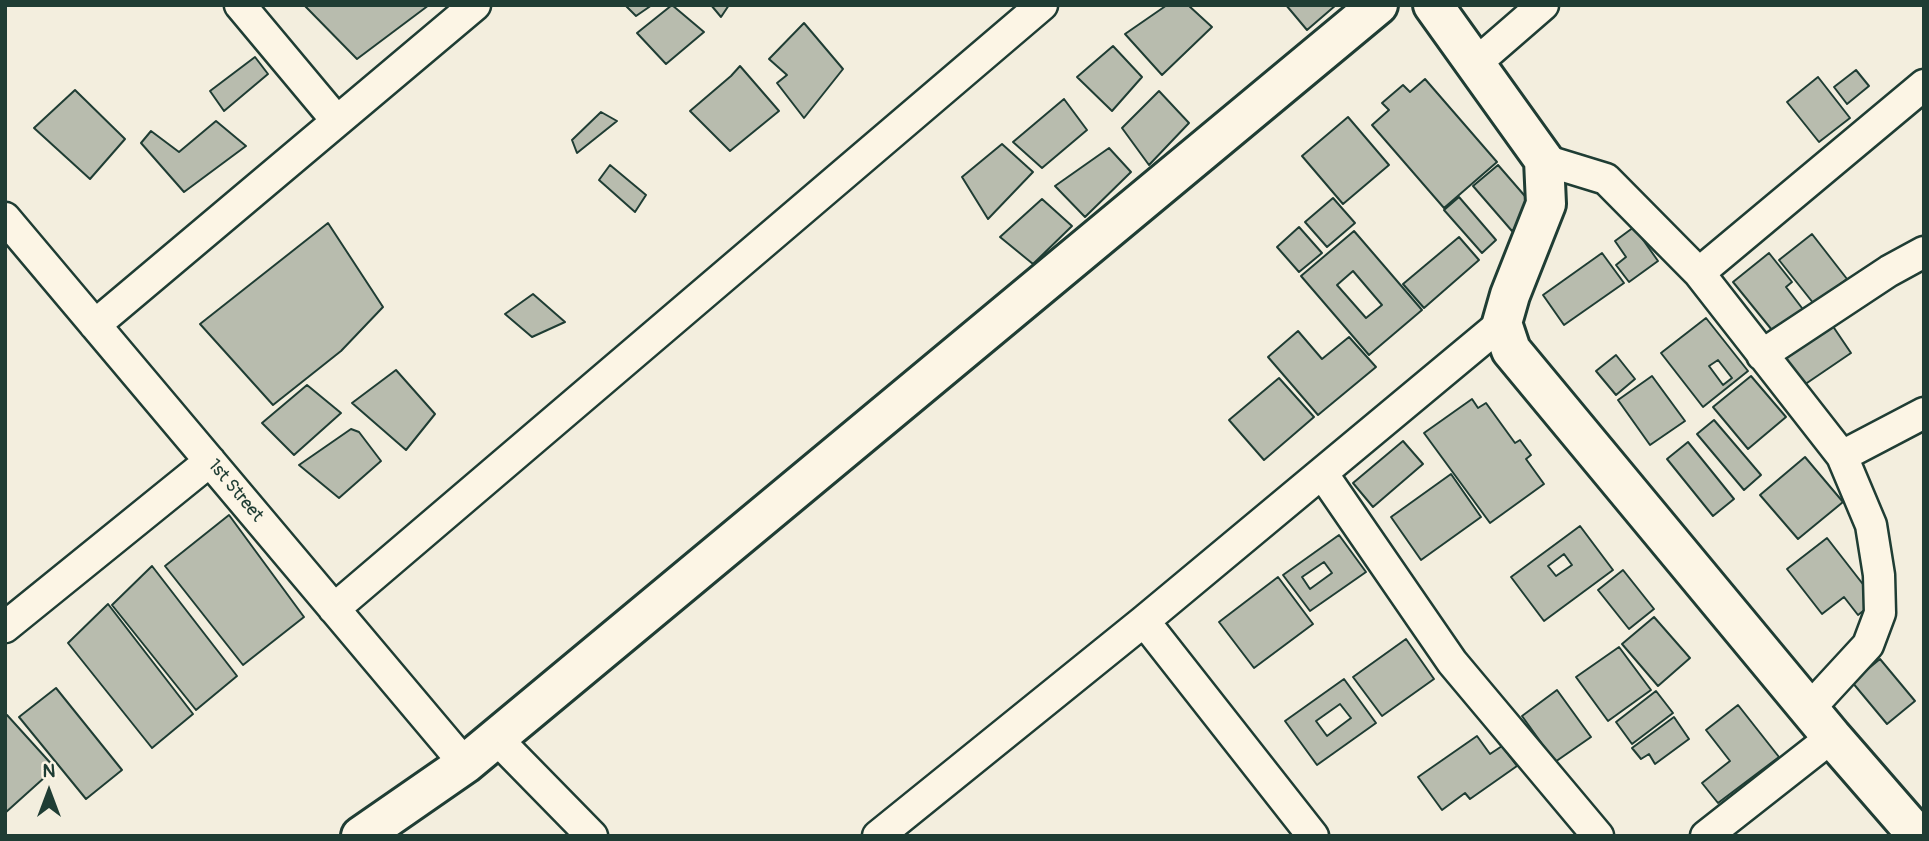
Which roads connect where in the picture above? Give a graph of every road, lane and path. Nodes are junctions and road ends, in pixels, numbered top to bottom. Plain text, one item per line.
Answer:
1 (240, 5) edge
2 (475, 5) edge
3 (1042, 5) edge
4 (1378, 5) edge
5 (1433, 5) edge
6 (1543, 5) edge
7 (1475, 64) junction
8 (1924, 85) edge
9 (337, 121) junction
10 (1544, 160) junction
11 (5, 218) edge
12 (1924, 252) edge
13 (1699, 273) junction
14 (1502, 323) junction
15 (95, 325) junction
16 (1762, 355) junction
17 (1924, 413) edge
18 (1842, 456) junction
19 (210, 461) junction
20 (1322, 473) junction
21 (334, 609) junction
22 (1144, 621) junction
23 (5, 627) edge
24 (1820, 723) junction
25 (496, 738) junction
26 (465, 764) junction
27 (361, 836) edge
28 (592, 836) edge
29 (878, 836) edge
30 (1313, 836) edge
31 (1598, 836) edge
32 (1706, 836) edge
33 (1918, 836) edge

1 - 9 street
2 - 9 street
3 - 21 street
4 - 25 street
5 - 7 street
6 - 7 street
7 - 10 street
8 - 13 street
9 - 15 street
10 - 13 street
10 - 14 street
11 - 15 street, 1st Street
12 - 16 street
13 - 16 street
14 - 20 street
14 - 24 street
15 - 19 street, 1st Street
16 - 18 street
17 - 18 street
18 - 24 street
19 - 21 street, 1st Street
19 - 23 street
20 - 22 street
20 - 31 street
21 - 26 street, 1st Street
22 - 29 street
22 - 30 street
24 - 32 street
24 - 33 street
25 - 26 street
25 - 28 street
26 - 27 street

